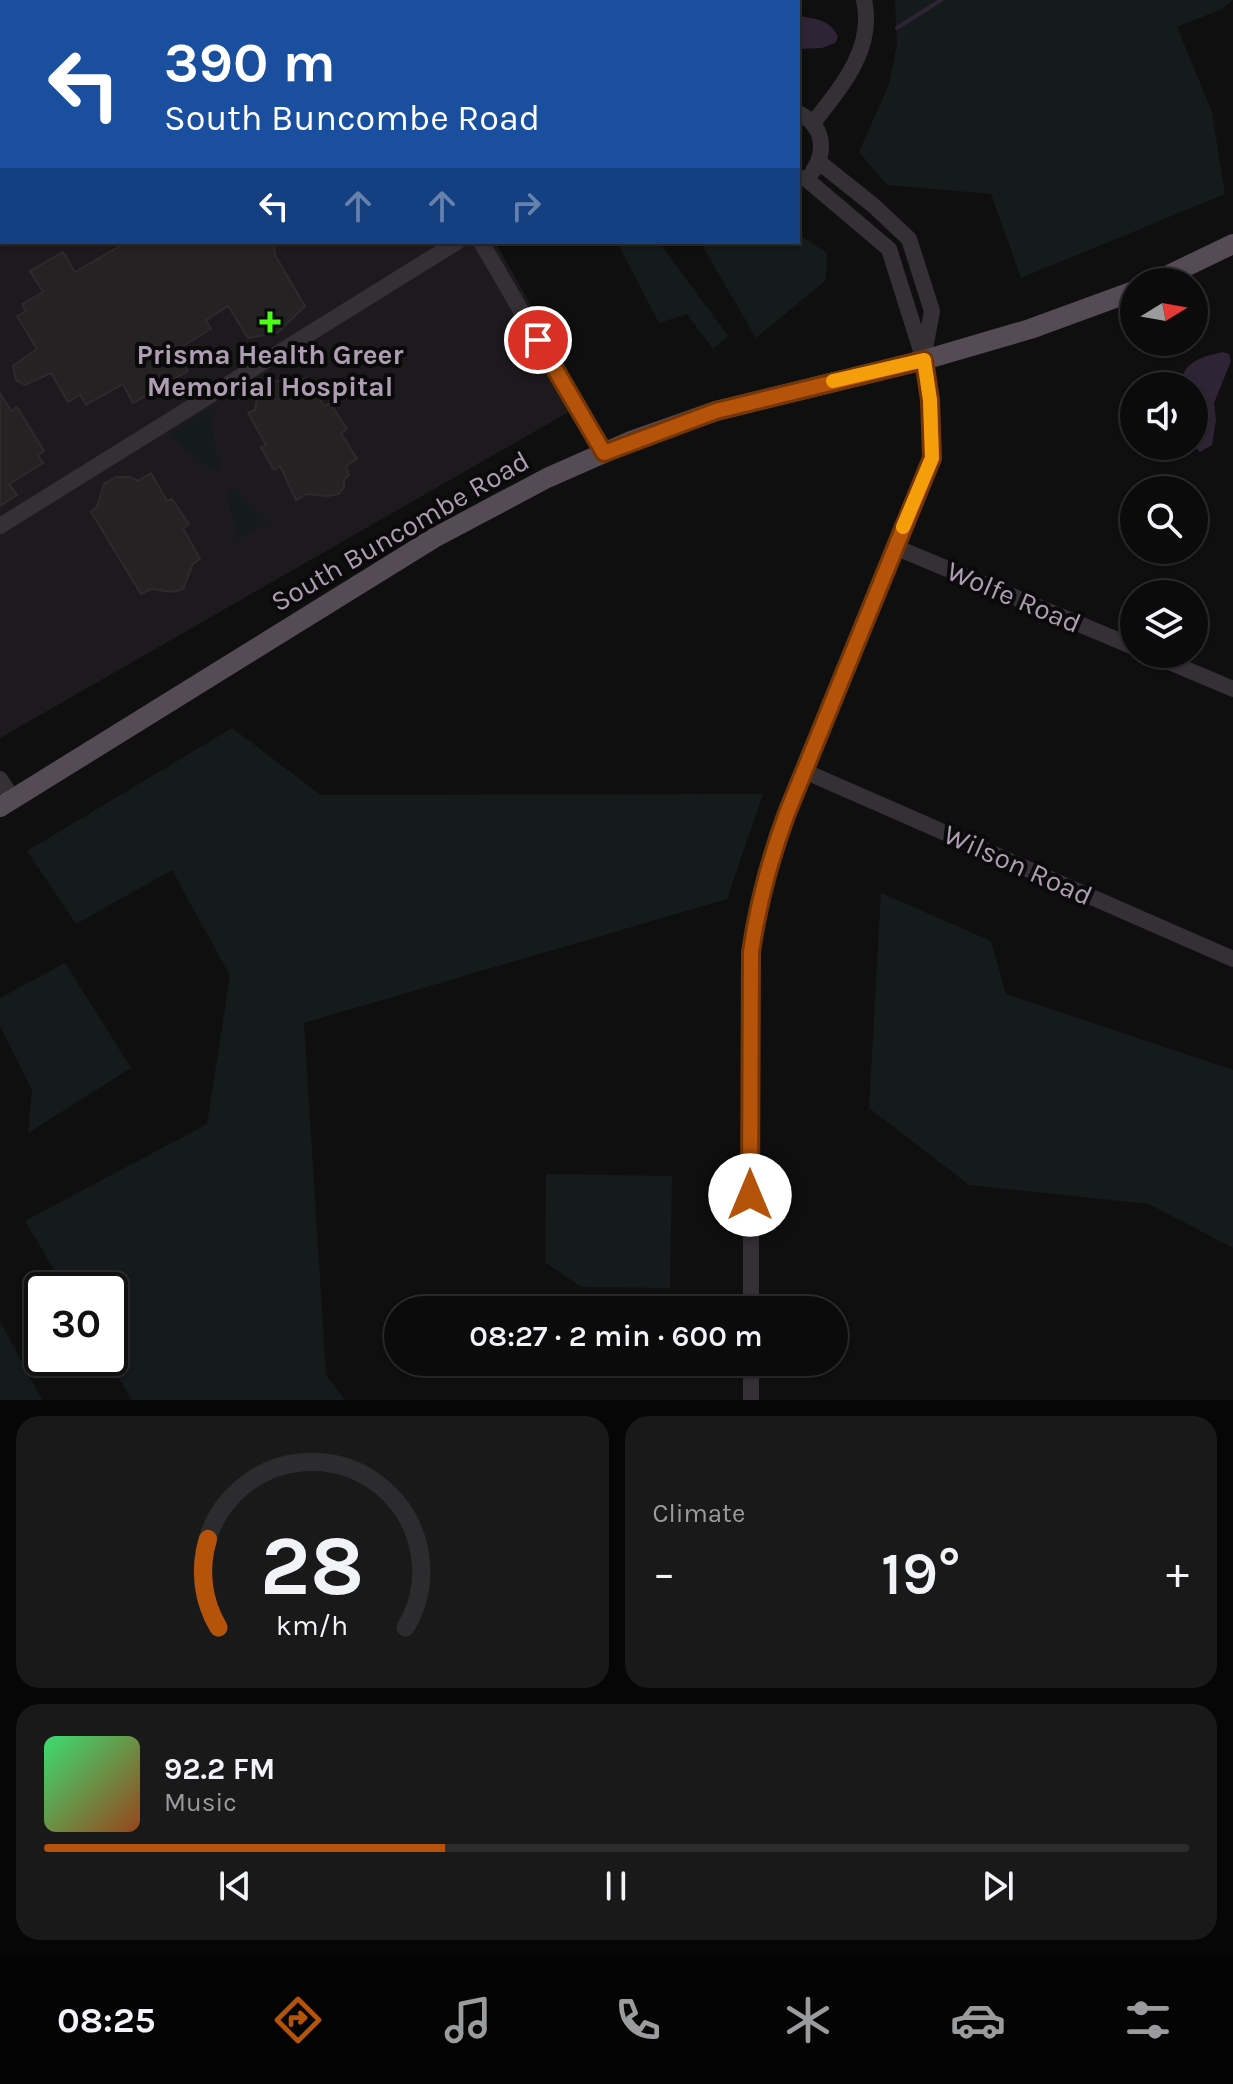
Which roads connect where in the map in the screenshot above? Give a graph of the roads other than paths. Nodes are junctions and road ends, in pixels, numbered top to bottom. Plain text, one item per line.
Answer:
1 (864, 0) edge
2 (800, 114) edge
3 (813, 123) junction
4 (819, 162) junction
5 (801, 179) edge
6 (454, 244) edge
7 (482, 244) edge
8 (1233, 244) edge
9 (1183, 268) edge
10 (1120, 296) edge
11 (924, 360) junction
12 (604, 453) junction
13 (0, 526) edge
14 (895, 547) junction
15 (1120, 641) edge
16 (1183, 668) edge
17 (1233, 689) edge
18 (804, 771) junction
19 (0, 779) edge
20 (6, 803) edge
21 (1233, 959) edge
22 (751, 1296) edge
23 (751, 1376) edge
24 (751, 1400) edge

1 - 3 street
2 - 3 street
3 - 4 street
4 - 5 street
4 - 11 street
5 - 11 street
6 - 13 street
7 - 12 street
8 - 9 main road
10 - 11 main road, South Buncombe Road
11 - 12 main road, South Buncombe Road
11 - 14 street
12 - 20 main road, South Buncombe Road
14 - 15 street, Wolfe Road
14 - 18 street
16 - 17 street
18 - 21 street, Wilson Road
18 - 22 street
19 - 20 street
23 - 24 street

